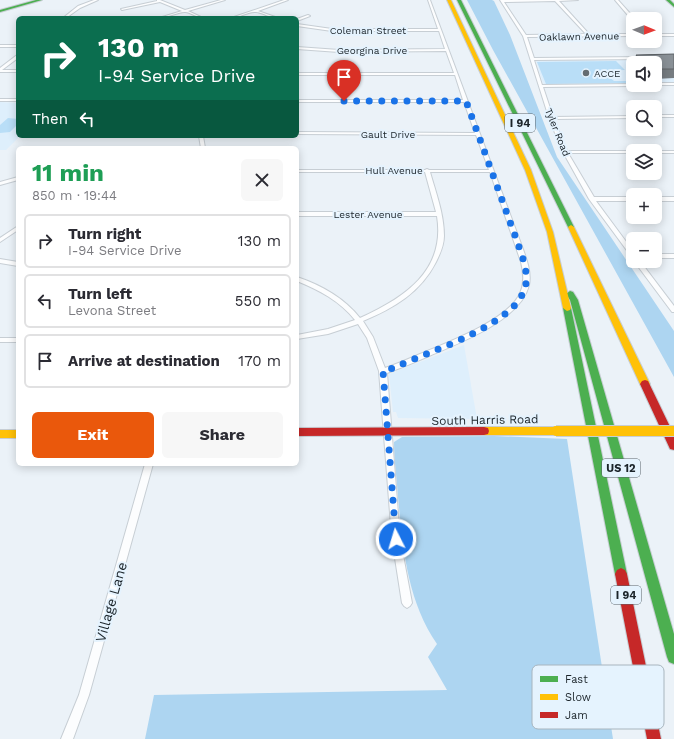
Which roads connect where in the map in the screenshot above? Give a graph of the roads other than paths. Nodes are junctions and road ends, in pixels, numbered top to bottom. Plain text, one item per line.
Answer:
1 (40, 0) edge
2 (97, 0) edge
3 (224, 0) edge
4 (287, 0) edge
5 (429, 0) edge
6 (449, 0) edge
7 (459, 0) edge
8 (501, 0) edge
9 (556, 0) edge
10 (577, 0) edge
11 (616, 0) edge
12 (668, 0) edge
13 (159, 1) edge
14 (674, 6) edge
15 (122, 9) dead end
16 (0, 11) edge
17 (184, 11) junction
18 (256, 11) junction
19 (627, 12) edge
20 (67, 16) edge
21 (167, 16) edge
22 (197, 16) edge
23 (239, 16) edge
24 (271, 16) edge
25 (309, 16) dead end
26 (299, 19) edge
27 (299, 25) edge
28 (440, 30) junction
29 (626, 35) edge
30 (662, 35) edge
31 (674, 35) edge
32 (525, 36) junction
33 (588, 36) junction
34 (0, 46) edge
35 (16, 46) edge
36 (299, 48) edge
37 (448, 50) junction
38 (16, 58) edge
39 (626, 58) edge
40 (533, 59) junction
41 (0, 70) edge
42 (16, 71) edge
43 (299, 74) edge
44 (456, 74) junction
45 (626, 84) edge
46 (662, 84) edge
47 (674, 84) edge
48 (541, 86) junction
49 (0, 100) edge
50 (16, 100) edge
51 (299, 101) edge
52 (466, 101) junction
53 (662, 116) edge
54 (674, 116) edge
55 (626, 117) edge
56 (551, 118) junction
57 (299, 133) edge
58 (478, 134) junction
59 (565, 152) junction
60 (626, 152) edge
61 (662, 152) edge
62 (674, 152) edge
63 (427, 170) junction
64 (299, 171) edge
65 (491, 171) junction
66 (16, 179) edge
67 (0, 184) edge
68 (674, 198) edge
69 (592, 199) junction
70 (626, 199) edge
71 (662, 199) edge
72 (299, 214) edge
73 (438, 214) junction
74 (16, 229) edge
75 (0, 240) edge
76 (626, 245) edge
77 (662, 256) edge
78 (674, 256) edge
79 (0, 261) edge
80 (16, 264) edge
81 (642, 268) edge
82 (299, 280) edge
83 (562, 282) junction
84 (674, 310) edge
85 (359, 320) junction
86 (299, 337) edge
87 (0, 340) edge
88 (16, 340) edge
89 (383, 371) junction
90 (653, 400) junction
91 (674, 425) edge
92 (674, 431) edge
93 (299, 432) edge
94 (387, 433) junction
95 (0, 434) edge
96 (16, 434) edge
97 (674, 446) edge
98 (148, 466) edge
99 (407, 604) dead end
100 (674, 657) edge
101 (639, 665) edge
102 (652, 729) edge
103 (67, 739) edge
104 (654, 739) edge

1 - 16 main road
2 - 20 street
3 - 17 street
4 - 18 street
5 - 28 street
6 - 83 main road, I 94
7 - 90 main road, I 94
8 - 9 street
8 - 32 street, Tyler Road
9 - 10 street
9 - 33 street
11 - 19 street
12 - 14 main road
13 - 15 street
13 - 17 street
17 - 21 street
17 - 22 street
18 - 23 street
18 - 24 street
25 - 26 street
27 - 28 street, Coleman Street
28 - 37 street
29 - 33 street, Oaklawn Avenue
30 - 31 street
32 - 33 street, Oaklawn Avenue
32 - 40 street, Tyler Road
34 - 35 street
36 - 37 street, Georgina Drive
37 - 44 street
38 - 41 street
39 - 40 street
40 - 48 street, Tyler Road
41 - 42 street
43 - 44 street
44 - 52 street
45 - 48 street
46 - 47 street
48 - 56 street, Tyler Road
49 - 50 street
51 - 52 street
52 - 58 street
53 - 54 street
55 - 56 street
56 - 59 street, Tyler Road
57 - 58 street, Gault Drive
58 - 65 street
59 - 60 street
59 - 69 street, Tyler Road
61 - 62 street
63 - 64 street, Hull Avenue
63 - 65 street, Hull Avenue
63 - 73 street
65 - 89 street
66 - 67 street
68 - 71 street
69 - 70 street
69 - 76 street, Tyler Road
72 - 73 street, Lester Avenue
73 - 85 street
74 - 75 street
77 - 78 street
79 - 80 street
81 - 84 street
82 - 85 street
83 - 100 main road, US 12
83 - 101 main road, I 94
85 - 86 street
85 - 89 street
87 - 88 street
89 - 94 street
90 - 91 main road
90 - 97 main road, I 94
92 - 94 main road, South Harris Road, bridge
93 - 94 main road, South Harris Road
94 - 99 street
95 - 96 main road
98 - 103 street, Village Lane
102 - 104 main road, I 94

